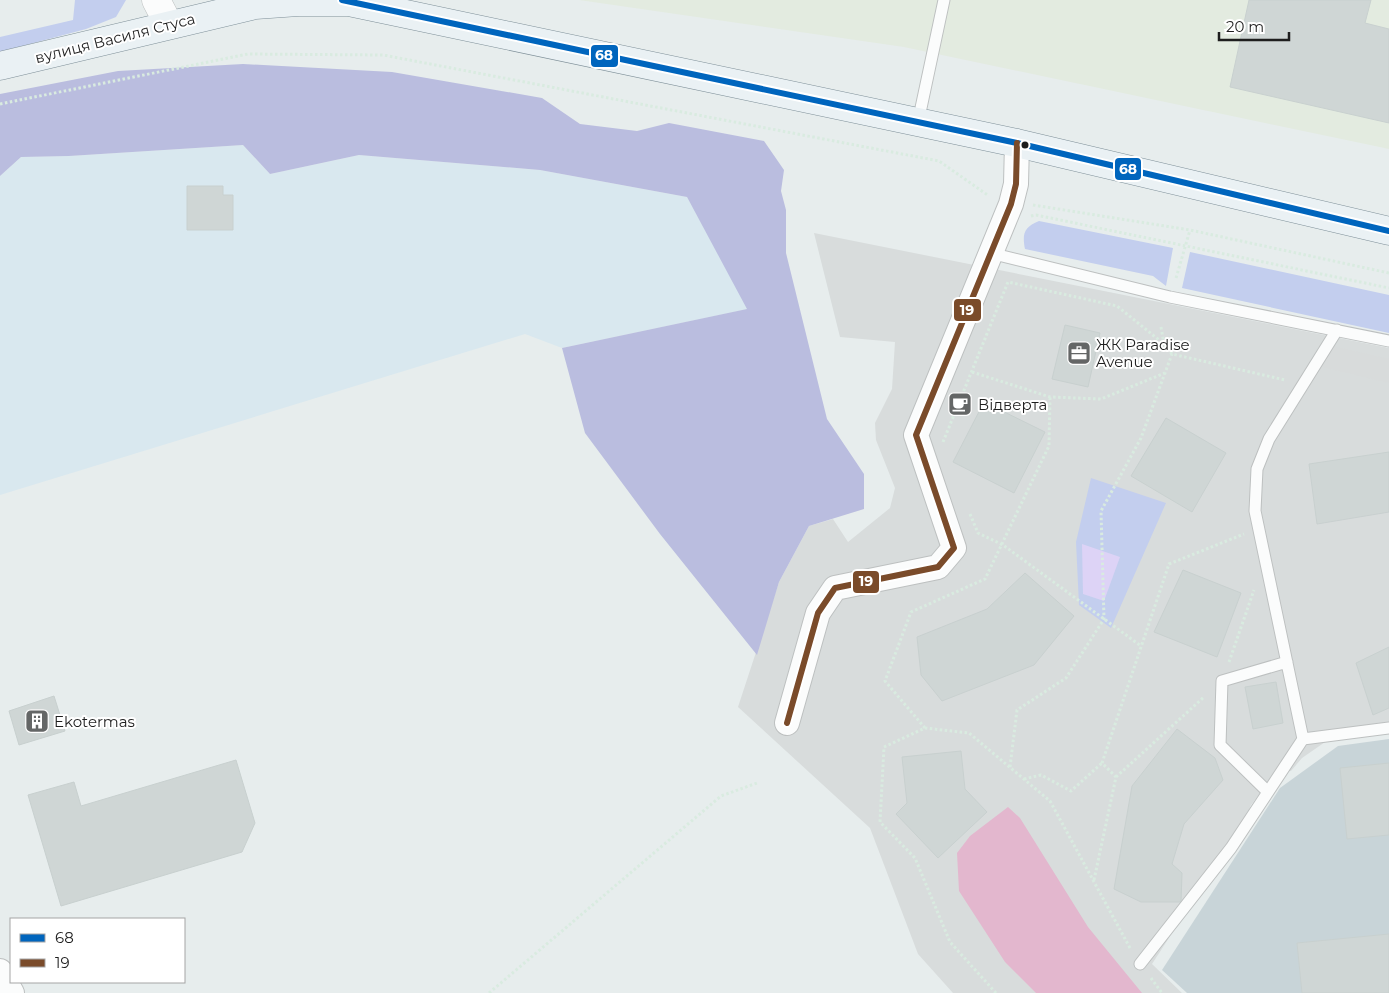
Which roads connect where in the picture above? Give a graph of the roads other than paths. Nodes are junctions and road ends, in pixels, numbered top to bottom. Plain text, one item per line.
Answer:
1 (156, 0) edge
2 (944, 0) edge
3 (345, 1) edge
4 (209, 7) edge
5 (168, 25) junction
6 (0, 66) edge
7 (918, 122) junction
8 (1017, 143) junction
9 (1389, 231) edge
10 (990, 253) junction
11 (1337, 330) junction
12 (1389, 341) edge
13 (1287, 662) junction
14 (787, 724) dead end
15 (1389, 728) edge
16 (1303, 739) junction
17 (1268, 792) junction
18 (1140, 964) dead end
19 (0, 971) edge
20 (12, 993) edge

1 - 5 street
2 - 7 lane
3 - 4 main road, вулиця Василя Стуса
3 - 7 main road, вулиця Василя Стуса
4 - 5 main road, вулиця Василя Стуса
5 - 6 main road, вулиця Василя Стуса
7 - 8 main road, вулиця Василя Стуса
8 - 9 main road, вулиця Василя Стуса
8 - 10 street
10 - 11 lane
10 - 14 street
11 - 12 lane
11 - 13 lane
13 - 16 lane
13 - 17 lane
15 - 16 lane
16 - 17 lane
17 - 18 lane
19 - 20 street

